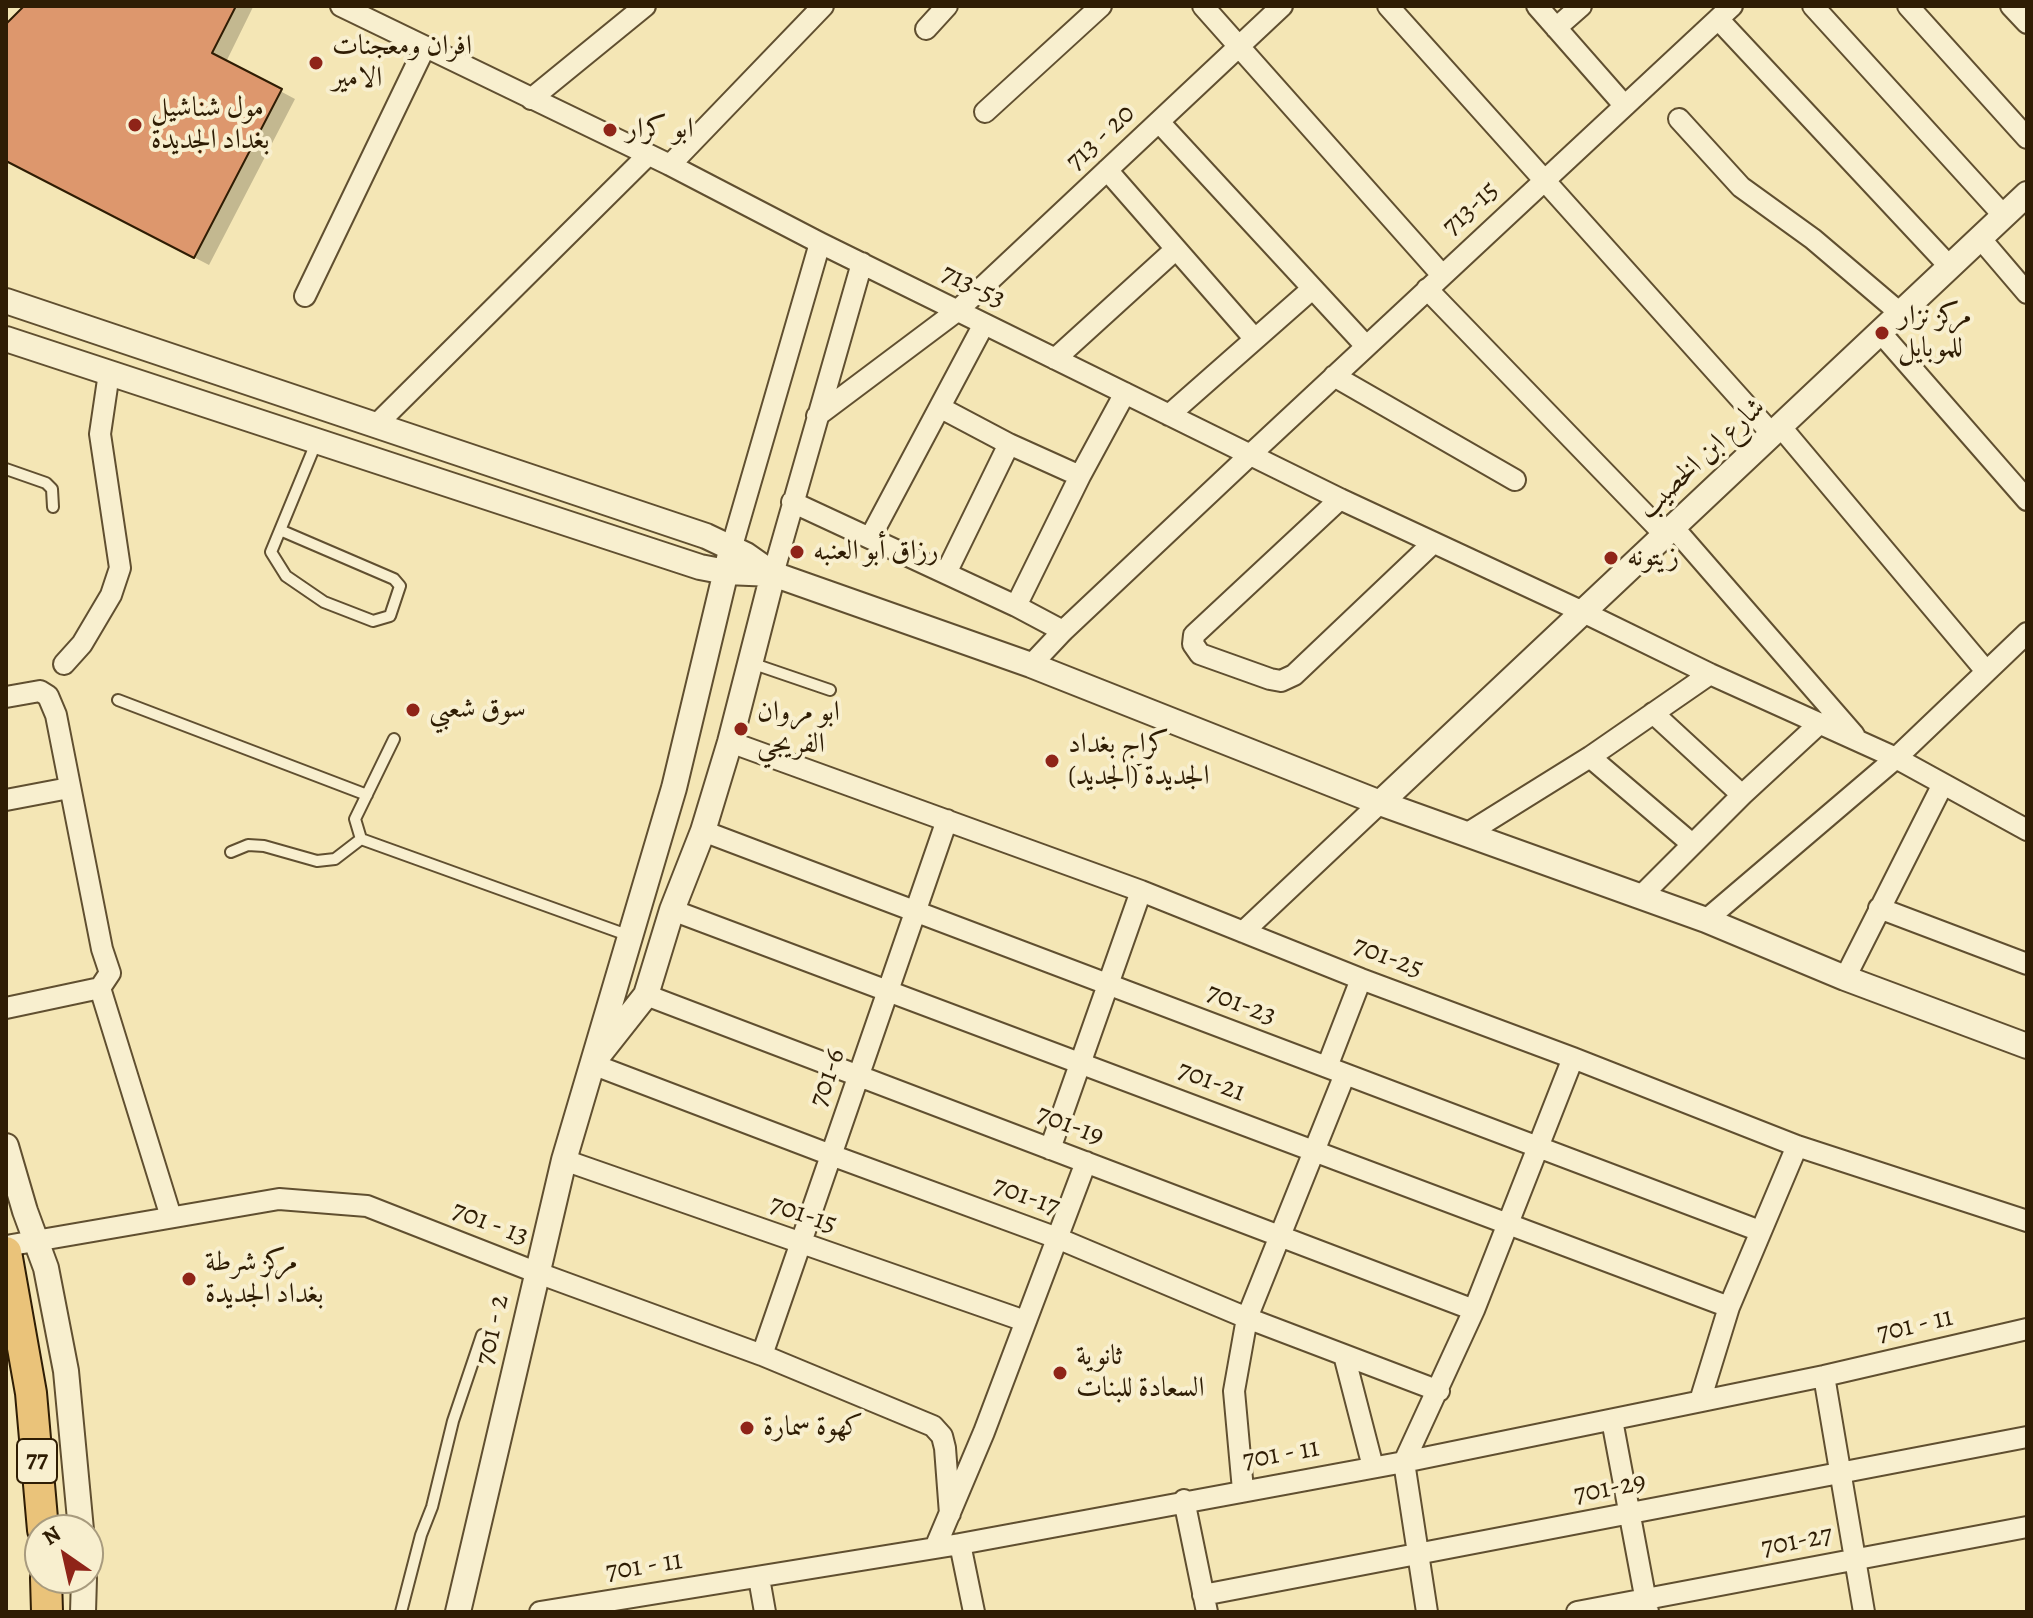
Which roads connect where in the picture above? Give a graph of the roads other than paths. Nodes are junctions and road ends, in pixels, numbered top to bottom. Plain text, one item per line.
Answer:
1 (341, 6) edge
2 (645, 6) edge
3 (947, 6) edge
4 (1101, 6) edge
5 (1203, 6) edge
6 (1282, 6) edge
7 (1388, 6) edge
8 (1537, 6) edge
9 (1581, 6) edge
10 (1813, 6) edge
11 (1908, 6) edge
12 (2011, 6) edge
13 (816, 8) edge
14 (371, 12) edge
15 (1725, 13) edge
16 (2027, 23) edge
17 (1556, 28) junction
18 (926, 29) dead end
19 (425, 47) junction
20 (1239, 47) junction
21 (531, 99) junction
22 (1624, 105) junction
23 (985, 112) dead end
24 (1679, 119) dead end
25 (1159, 122) junction
26 (2027, 138) edge
27 (647, 156) junction
28 (670, 165) junction
29 (1107, 170) junction
30 (1543, 180) junction
31 (2027, 194) edge
32 (2004, 216) junction
33 (1980, 238) junction
34 (820, 243) junction
35 (1176, 249) junction
36 (862, 263) junction
37 (1950, 267) junction
38 (1435, 282) junction
39 (1312, 289) junction
40 (2027, 293) edge
41 (305, 296) dead end
42 (6, 301) edge
43 (957, 311) junction
44 (1900, 313) junction
45 (984, 324) junction
46 (1880, 332) junction
47 (1254, 338) junction
48 (6, 339) edge
49 (1366, 346) junction
50 (1055, 359) junction
51 (109, 373) junction
52 (1334, 376) junction
53 (1125, 393) junction
54 (941, 408) junction
55 (1169, 415) junction
56 (817, 416) junction
57 (375, 426) junction
58 (1776, 430) junction
59 (316, 441) junction
60 (1009, 444) junction
61 (1250, 455) junction
62 (6, 469) edge
63 (1080, 476) junction
64 (1515, 480) dead end
65 (1340, 499) junction
66 (2027, 500) edge
67 (792, 502) junction
68 (53, 507) dead end
69 (280, 530) junction
70 (1669, 531) junction
71 (870, 538) junction
72 (1433, 543) junction
73 (732, 546) junction
74 (726, 572) junction
75 (946, 573) junction
76 (773, 574) junction
77 (1016, 606) junction
78 (1583, 612) junction
79 (1063, 631) junction
80 (2027, 633) edge
81 (751, 663) junction
82 (64, 664) dead end
83 (1031, 665) junction
84 (1986, 671) junction
85 (1710, 674) junction
86 (830, 690) dead end
87 (6, 697) edge
88 (118, 700) dead end
89 (1653, 713) junction
90 (1820, 723) junction
91 (689, 727) junction
92 (394, 739) dead end
93 (730, 742) junction
94 (1860, 742) junction
95 (1590, 757) junction
96 (1896, 758) junction
97 (1943, 784) junction
98 (69, 788) junction
99 (367, 795) junction
100 (1742, 795) junction
101 (6, 800) edge
102 (1380, 803) junction
103 (947, 820) junction
104 (2027, 830) edge
105 (703, 831) junction
106 (1468, 833) junction
107 (361, 839) junction
108 (1692, 844) junction
109 (231, 852) dead end
110 (1141, 891) junction
111 (1640, 897) junction
112 (1879, 908) junction
113 (672, 910) junction
114 (916, 911) junction
115 (1706, 920) junction
116 (1243, 932) junction
117 (630, 936) junction
118 (2027, 964) edge
119 (1845, 978) junction
120 (1361, 979) junction
121 (1108, 984) junction
122 (100, 988) junction
123 (888, 991) junction
124 (646, 995) junction
125 (6, 1008) edge
126 (2027, 1046) edge
127 (1573, 1058) junction
128 (1080, 1063) junction
129 (592, 1064) junction
130 (1336, 1071) junction
131 (859, 1076) junction
132 (6, 1146) edge
133 (1797, 1146) junction
134 (1537, 1147) junction
135 (1050, 1149) junction
136 (1314, 1151) junction
137 (831, 1155) junction
138 (564, 1160) junction
139 (1086, 1162) junction
140 (171, 1217) junction
141 (2027, 1220) edge
142 (1510, 1224) junction
143 (1760, 1231) junction
144 (1280, 1236) junction
145 (1057, 1238) junction
146 (35, 1241) junction
147 (801, 1244) junction
148 (6, 1246) edge
149 (6, 1252) edge
150 (538, 1273) junction
151 (1729, 1307) junction
152 (1474, 1310) junction
153 (1247, 1318) junction
154 (1025, 1321) junction
155 (2027, 1329) edge
156 (482, 1335) dead end
157 (762, 1355) junction
158 (1344, 1355) junction
159 (1824, 1376) junction
160 (1439, 1391) junction
161 (1700, 1401) junction
162 (1612, 1420) junction
163 (2027, 1437) edge
164 (1404, 1462) junction
165 (1373, 1467) junction
166 (1840, 1473) junction
167 (1243, 1490) junction
168 (1184, 1500) junction
169 (1629, 1513) junction
170 (42, 1514) edge
171 (79, 1514) edge
172 (950, 1514) junction
173 (2027, 1527) edge
174 (960, 1544) junction
175 (935, 1548) junction
176 (1418, 1554) junction
177 (1855, 1559) junction
178 (759, 1578) junction
179 (1205, 1604) edge
180 (1646, 1606) edge
181 (401, 1612) edge
182 (458, 1612) edge
183 (540, 1612) edge
184 (765, 1612) edge
185 (974, 1612) edge
186 (1427, 1612) edge
187 (1577, 1612) edge
188 (1864, 1612) edge

1 - 14 street, 713-53
2 - 21 street
3 - 18 street
4 - 23 street
5 - 20 street
6 - 20 street, 713 - 20
7 - 30 street
8 - 17 street
9 - 17 street
10 - 32 street
11 - 26 street
12 - 16 street
13 - 28 street
14 - 19 street, 713-53
15 - 22 street, 713-15
15 - 37 street
17 - 22 street
19 - 21 street, 713-53
19 - 41 street
20 - 25 street, 713 - 20
20 - 38 street
21 - 27 street, 713-53
22 - 30 street, 713-15
24 - 44 street
25 - 29 street, 713 - 20
25 - 39 street
27 - 28 street, 713-53
27 - 57 street
28 - 34 street, 713-53
29 - 35 street
29 - 43 street, 713 - 20
30 - 38 street, 713-15
30 - 58 street
31 - 32 street, شارع ابن الخصيب
32 - 33 street, شارع ابن الخصيب
33 - 37 street, شارع ابن الخصيب
33 - 40 street
34 - 36 street, 713-53
34 - 73 street
35 - 47 street
35 - 50 street
36 - 43 street, 713-53
36 - 56 street
37 - 44 street, شارع ابن الخصيب
38 - 49 street, 713-15
38 - 70 street
39 - 47 street
39 - 49 street
42 - 57 street
43 - 45 street, 713-53
43 - 56 street, 713 - 20
44 - 46 street, شارع ابن الخصيب
45 - 50 street, 713-53
45 - 54 street
46 - 58 street, شارع ابن الخصيب
46 - 66 street
47 - 55 street
48 - 51 street
49 - 52 street, 713-15
50 - 53 street, 713-53
51 - 59 street
51 - 82 street
52 - 61 street, 713-15
52 - 64 street
53 - 55 street, 713-53
53 - 63 street
54 - 60 street
54 - 71 street
55 - 61 street, 713-53
56 - 67 street
57 - 73 street
58 - 70 street, شارع ابن الخصيب
58 - 84 street
59 - 69 lane
59 - 74 street
60 - 63 street
60 - 75 street
61 - 65 street, 713-53
61 - 79 street, 713-15
62 - 68 lane
63 - 77 street
65 - 72 street, 713-53
65 - 72 street
67 - 71 street
67 - 76 street
69 - 69 lane
70 - 78 street, شارع ابن الخصيب
70 - 94 street
71 - 75 street
72 - 78 street, 713-53
73 - 74 street, 701 - 2
73 - 76 street
74 - 76 street
74 - 91 street, 701 - 2
75 - 77 street
76 - 81 street
76 - 83 street
77 - 79 street
78 - 85 street, 713-53
78 - 102 street, شارع ابن الخصيب
79 - 83 street, 713-15
80 - 84 street
81 - 86 lane
81 - 93 street
83 - 102 street
84 - 96 street
85 - 89 street
85 - 90 street, 713-53
87 - 98 street
88 - 99 lane
89 - 95 street
89 - 100 street
90 - 94 street, 713-53
90 - 100 street
91 - 93 street
91 - 117 street, 701 - 2
92 - 99 lane
93 - 103 street, 701-25
93 - 105 street
94 - 96 street, 713-53
95 - 106 street
95 - 108 street
96 - 97 street, 713-53
96 - 115 street
97 - 104 street, 713-53
97 - 112 street
98 - 101 street
98 - 122 street
99 - 107 lane
100 - 108 street
102 - 106 street
102 - 116 street, شارع ابن الخصيب
103 - 110 street, 701-25
103 - 114 street, 701-6
105 - 113 street
105 - 114 street, 701-23
106 - 111 street
107 - 109 lane
107 - 117 lane
108 - 111 street
110 - 116 street, 701-25
110 - 121 street
111 - 115 street
112 - 118 street
112 - 119 street
113 - 123 street, 701-21
113 - 124 street
114 - 121 street, 701-23
114 - 123 street, 701-6
115 - 119 street
116 - 120 street, 701-25
117 - 129 street, 701 - 2
119 - 126 street
120 - 127 street, 701-25
120 - 130 street
121 - 128 street
121 - 130 street, 701-23
122 - 125 street
122 - 140 street
123 - 128 street, 701-21
123 - 131 street, 701-6
124 - 129 street
124 - 131 street, 701-19
127 - 133 street, 701-25
127 - 134 street
128 - 135 street
128 - 136 street, 701-21
129 - 137 street, 701-17
129 - 138 street, 701 - 2
130 - 134 street, 701-23
130 - 136 street
131 - 135 street, 701-19
131 - 137 street, 701-6
132 - 146 street
133 - 141 street, 701-25
133 - 143 street
134 - 142 street
134 - 143 street, 701-23
135 - 139 street, 701-19
136 - 142 street, 701-21
136 - 144 street
137 - 145 street, 701-17
137 - 147 street, 701-6
138 - 147 street, 701-15
138 - 150 street, 701 - 2
139 - 144 street, 701-19
139 - 145 street
140 - 146 street, 701 - 13
140 - 150 street, 701 - 13
142 - 151 street, 701-21
142 - 152 street
143 - 151 street
144 - 152 street, 701-19
144 - 153 street
145 - 153 street, 701-17
145 - 154 street
146 - 148 street, 701 - 13
146 - 171 street
147 - 154 street, 701-15
147 - 157 street, 701-6
149 - 170 main road, 77
150 - 157 street, 701 - 13
150 - 182 street, 701 - 2
151 - 161 street
152 - 160 street
153 - 158 street, 701-17
153 - 167 street
154 - 172 street
155 - 159 street, 701 - 11
156 - 181 lane
157 - 172 street, 701 - 13
158 - 160 street, 701-17
158 - 165 street
159 - 161 street, 701 - 11
159 - 166 street
160 - 164 street
161 - 162 street, 701 - 11
162 - 164 street, 701 - 11
162 - 169 street
163 - 166 street, 701-29
164 - 165 street, 701 - 11
164 - 176 street
165 - 167 street, 701 - 11
166 - 169 street, 701-29
166 - 177 street
167 - 168 street, 701 - 11
168 - 174 street, 701 - 11
168 - 179 street
169 - 176 street, 701-29
169 - 180 street
172 - 175 street
173 - 177 street, 701-27
174 - 175 street, 701 - 11
174 - 185 street
175 - 178 street, 701 - 11
176 - 179 street, 701-29
176 - 186 street
177 - 180 street, 701-27
177 - 188 street
178 - 183 street, 701 - 11
178 - 184 street
180 - 187 street, 701-27

